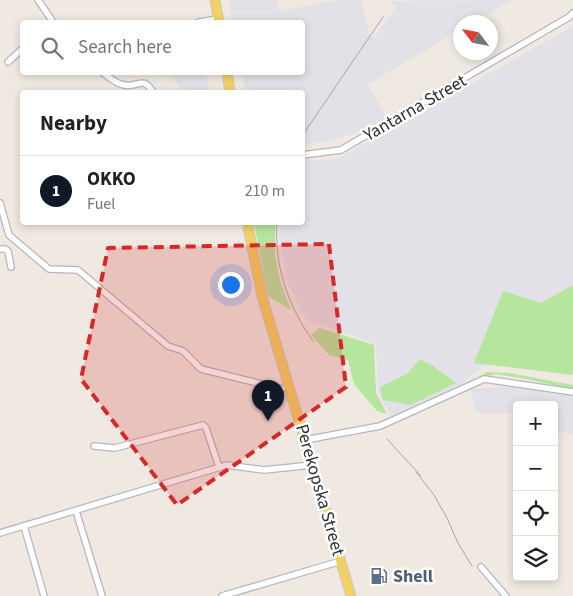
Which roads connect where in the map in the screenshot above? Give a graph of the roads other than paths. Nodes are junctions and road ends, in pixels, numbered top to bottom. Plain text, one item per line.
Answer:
1 (38, 0) edge
2 (215, 0) edge
3 (573, 13) edge
4 (51, 20) edge
5 (219, 20) edge
6 (20, 51) edge
7 (8, 62) dead end
8 (107, 75) edge
9 (227, 75) edge
10 (151, 90) edge
11 (230, 90) edge
12 (305, 155) edge
13 (0, 203) edge
14 (248, 225) edge
15 (0, 248) edge
16 (11, 267) dead end
17 (282, 389) dead end
18 (573, 392) edge
19 (305, 440) junction
20 (94, 446) dead end
21 (312, 465) junction
22 (219, 467) junction
23 (76, 511) junction
24 (24, 526) junction
25 (0, 533) edge
26 (341, 561) junction
27 (481, 567) dead end
28 (44, 596) edge
29 (102, 596) edge
30 (222, 596) edge
31 (351, 596) edge
32 (506, 596) edge

1 - 4 street
2 - 5 main road
3 - 12 street, Yantarna Street
6 - 7 street
8 - 10 street
9 - 11 main road
13 - 17 street
14 - 19 main road, Perekopska Street
15 - 16 street
18 - 19 street
19 - 21 main road, Perekopska Street
20 - 22 street
21 - 22 street
21 - 26 main road, Perekopska Street
22 - 23 street
23 - 24 street
23 - 29 street
24 - 25 street
24 - 28 street
26 - 30 street
26 - 31 main road, Perekopska Street
27 - 32 street

